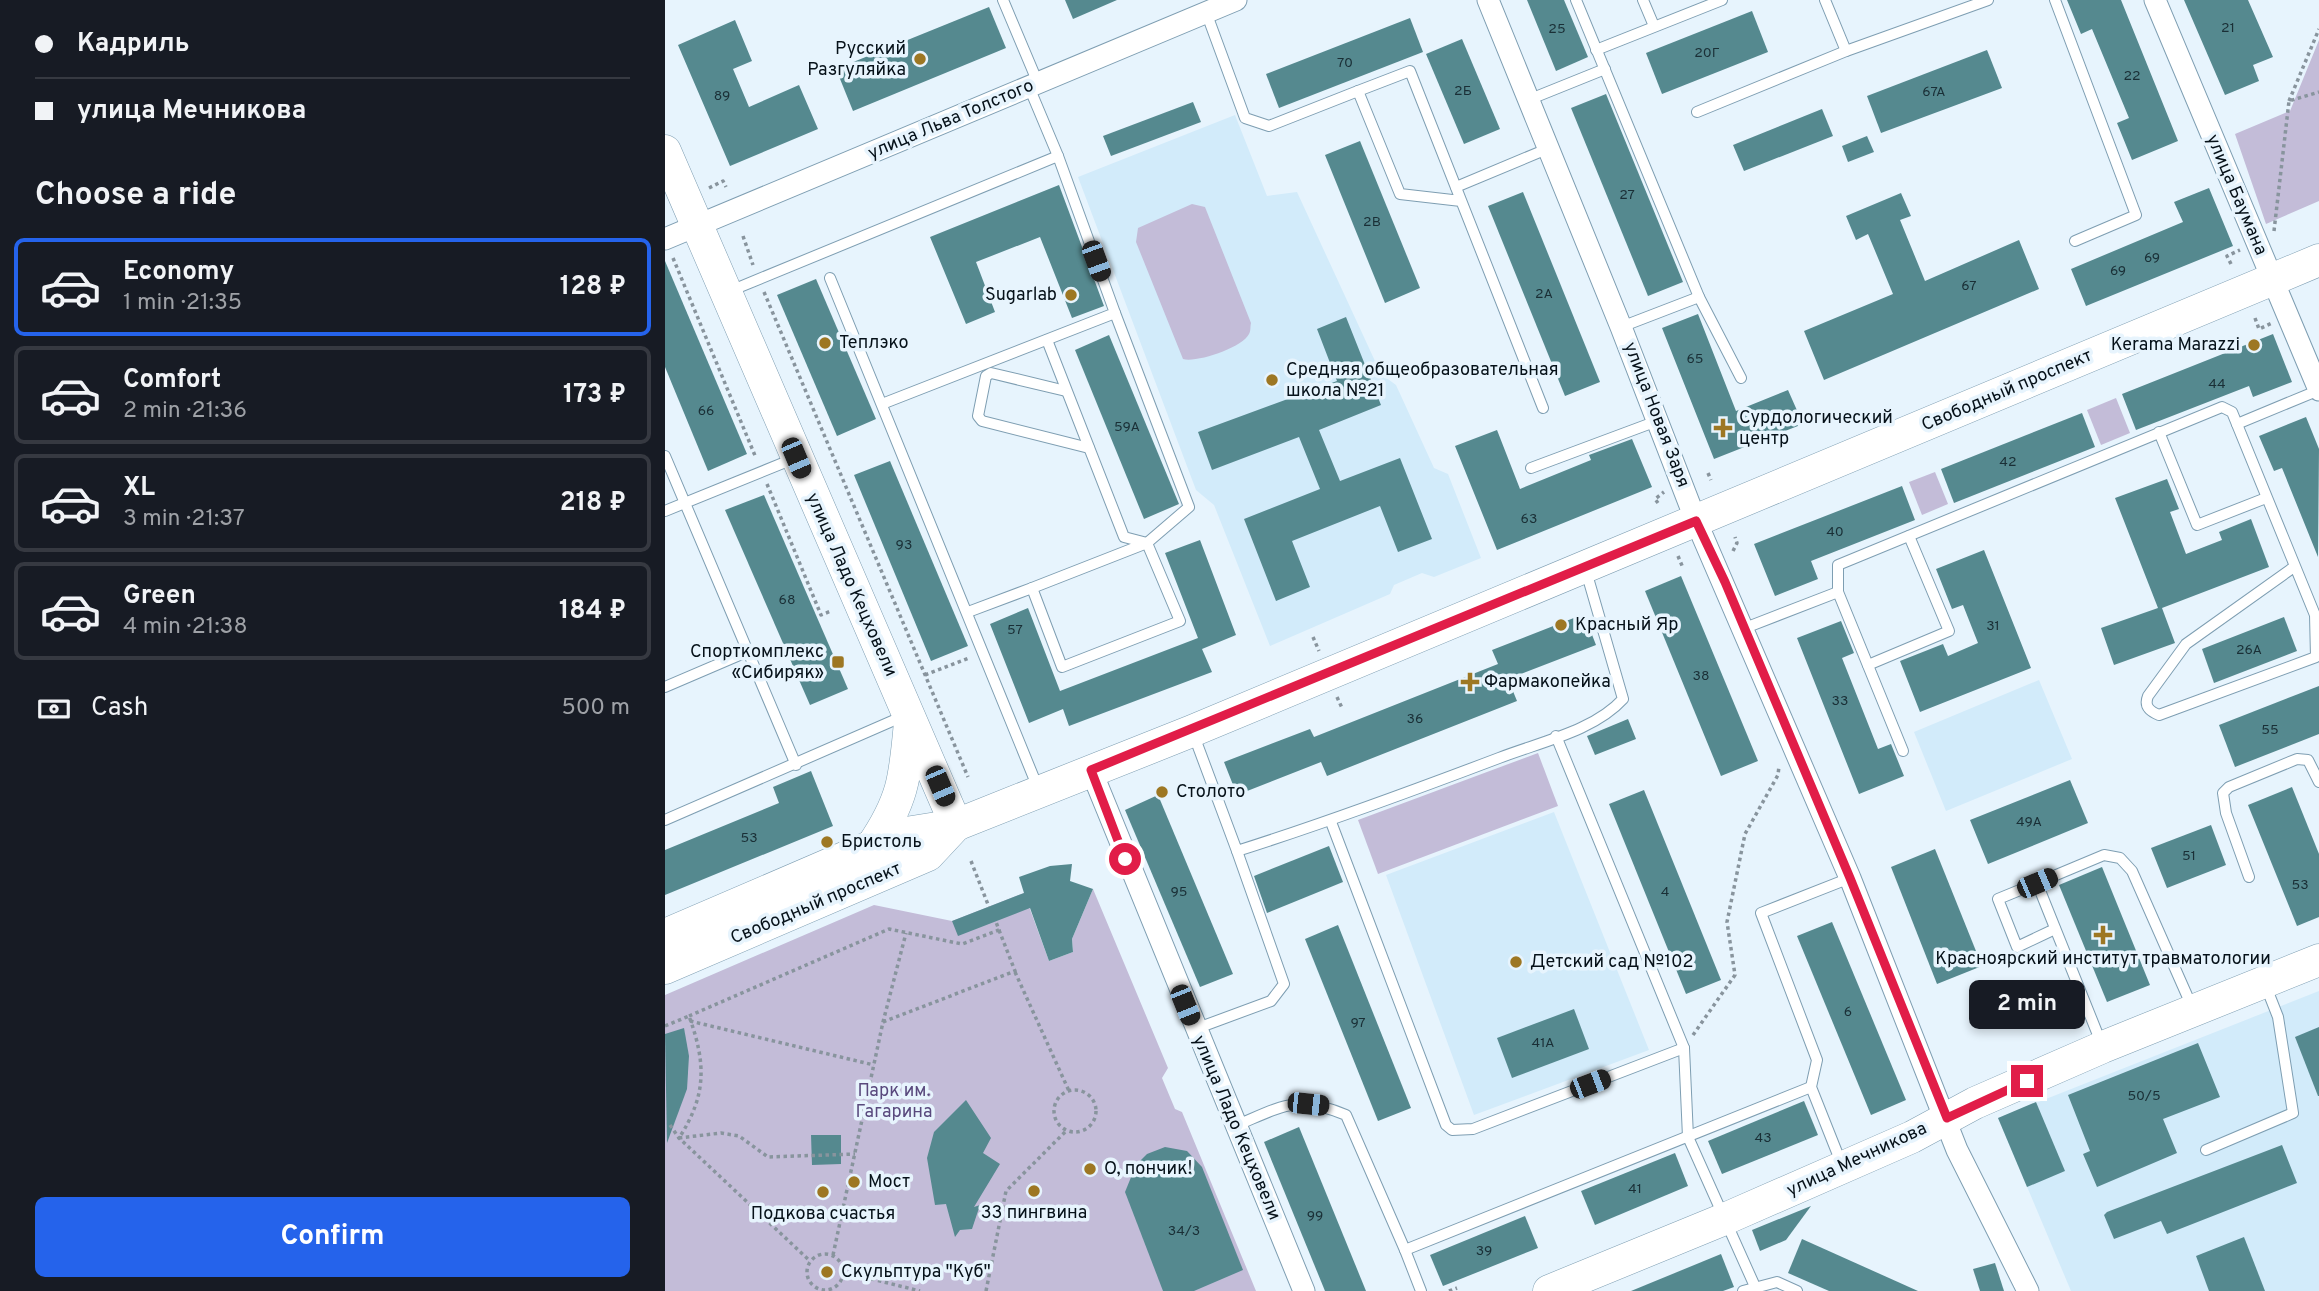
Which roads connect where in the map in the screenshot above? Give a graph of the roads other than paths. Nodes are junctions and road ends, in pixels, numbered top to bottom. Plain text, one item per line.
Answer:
1 (1003, 0) edge
2 (1236, 0) edge
3 (1488, 0) edge
4 (1576, 0) edge
5 (1643, 0) edge
6 (1722, 0) edge
7 (1825, 0) edge
8 (1988, 0) edge
9 (2055, 0) edge
10 (2155, 0) edge
11 (1206, 12) junction
12 (1654, 26) junction
13 (1596, 50) junction
14 (1846, 51) junction
15 (1605, 69) junction
16 (1033, 85) junction
17 (1358, 91) junction
18 (1528, 100) junction
19 (1697, 112) dead end
20 (1548, 149) junction
21 (665, 151) edge
22 (1058, 156) junction
23 (1456, 187) junction
24 (1461, 201) junction
25 (697, 226) junction
26 (2075, 241) dead end
27 (668, 246) edge
28 (2319, 260) edge
29 (831, 278) dead end
30 (2273, 279) junction
31 (725, 294) junction
32 (1699, 297) junction
33 (1115, 313) junction
34 (1621, 327) junction
35 (1047, 340) junction
36 (1741, 378) dead end
37 (2319, 390) edge
38 (1066, 391) junction
39 (882, 404) junction
40 (1543, 408) dead end
41 (1657, 421) junction
42 (2237, 424) junction
43 (2159, 432) junction
44 (1089, 448) junction
45 (665, 456) edge
46 (796, 458) junction
47 (1531, 468) dead end
48 (2266, 498) junction
49 (684, 503) junction
50 (665, 511) edge
51 (1696, 521) junction
52 (1909, 536) junction
53 (1147, 543) junction
54 (2294, 567) junction
55 (1584, 568) junction
56 (1032, 588) junction
57 (1838, 592) junction
58 (968, 612) junction
59 (2317, 614) edge
60 (1745, 628) junction
61 (749, 652) junction
62 (1868, 665) junction
63 (665, 687) edge
64 (909, 718) junction
65 (1192, 731) junction
66 (1556, 736) junction
67 (1903, 751) dead end
68 (796, 765) junction
69 (1091, 770) junction
70 (2319, 782) edge
71 (1039, 791) junction
72 (665, 820) edge
73 (1331, 822) junction
74 (956, 825) junction
75 (872, 846) junction
76 (1237, 851) junction
77 (2249, 877) dead end
78 (1850, 878) junction
79 (2037, 883) junction
80 (2055, 929) junction
81 (665, 935) edge
82 (2319, 960) edge
83 (665, 968) edge
84 (2264, 981) junction
85 (2193, 1010) junction
86 (1195, 1029) junction
87 (2103, 1047) junction
88 (1684, 1048) junction
89 (1811, 1087) junction
90 (1947, 1118) junction
91 (1235, 1126) junction
92 (1688, 1137) junction
93 (2206, 1150) dead end
94 (1843, 1167) junction
95 (1727, 1218) junction
96 (1405, 1250) junction
97 (1756, 1289) edge
98 (1304, 1291) edge
99 (1421, 1291) edge
100 (1549, 1291) edge
101 (1743, 1291) edge
102 (1797, 1291) edge
103 (2028, 1291) edge

1 - 16 lane
2 - 11 street, улица Льва Толстого
3 - 18 street, улица Новая Заря
4 - 13 lane
5 - 12 lane
6 - 12 lane
7 - 14 lane
8 - 14 lane
9 - 26 lane
10 - 30 street, улица Баумана
11 - 16 street, улица Льва Толстого
11 - 17 lane
12 - 13 lane
13 - 15 lane
14 - 19 lane
15 - 18 lane
15 - 32 lane
16 - 22 lane
16 - 25 street, улица Льва Толстого
17 - 23 lane
17 - 24 lane
18 - 20 street, улица Новая Заря
20 - 23 lane
20 - 34 street, улица Новая Заря
21 - 25 main road, улица Ладо Кецховели
22 - 31 lane
22 - 33 lane
23 - 24 lane
24 - 40 lane
25 - 27 street, улица Льва Толстого
25 - 31 main road, улица Ладо Кецховели
28 - 30 main road, Свободный проспект
29 - 39 lane
30 - 37 street, улица Баумана
30 - 51 main road, Свободный проспект
31 - 46 main road, улица Ладо Кецховели
32 - 34 lane
32 - 36 lane
33 - 35 lane
33 - 53 lane
34 - 41 street, улица Новая Заря
35 - 38 lane
35 - 39 lane
37 - 42 lane
38 - 44 lane
38 - 44 lane
39 - 58 lane
41 - 47 lane
41 - 51 street, улица Новая Заря
42 - 43 lane
42 - 48 lane
43 - 48 lane
43 - 52 lane
44 - 53 lane
45 - 49 lane
46 - 49 lane
46 - 64 main road, улица Ладо Кецховели
48 - 54 lane
49 - 50 lane
49 - 61 lane
51 - 55 main road, Свободный проспект
51 - 60 street, улица Новая Заря
52 - 57 lane
52 - 62 lane
53 - 56 lane
53 - 56 lane
54 - 59 lane
54 - 59 lane
55 - 65 main road, Свободный проспект
55 - 66 lane
56 - 58 lane
57 - 60 lane
57 - 62 lane
58 - 71 lane
60 - 78 street, улица Новая Заря
61 - 63 lane
61 - 68 lane
62 - 67 lane
64 - 68 lane
64 - 74 main road, улица Ладо Кецховели
64 - 75 main road
65 - 69 main road, Свободный проспект
65 - 76 lane
66 - 73 lane
66 - 88 lane
68 - 72 lane
69 - 71 main road, Свободный проспект
69 - 86 street, улица Ладо Кецховели
70 - 77 lane
71 - 74 main road, Свободный проспект
73 - 76 lane
73 - 88 lane
74 - 75 main road, Свободный проспект
74 - 83 main road, Свободный проспект
75 - 81 main road, Свободный проспект
76 - 86 lane
78 - 89 lane
78 - 90 street, улица Новая Заря
79 - 80 lane
79 - 80 lane
79 - 85 lane
80 - 87 lane
82 - 84 main road, улица Мечникова
84 - 85 main road, улица Мечникова
84 - 93 lane
85 - 87 main road, улица Мечникова
86 - 91 street, улица Ладо Кецховели
87 - 90 main road, улица Мечникова
88 - 92 lane
89 - 92 lane
89 - 94 lane
90 - 94 main road, улица Мечникова
90 - 103 street, улица Новая Заря
91 - 96 lane
91 - 98 street, улица Ладо Кецховели
92 - 95 lane
92 - 96 lane
94 - 95 main road, улица Мечникова
95 - 97 lane
95 - 100 main road, улица Мечникова
96 - 99 lane
97 - 101 lane
97 - 102 lane

